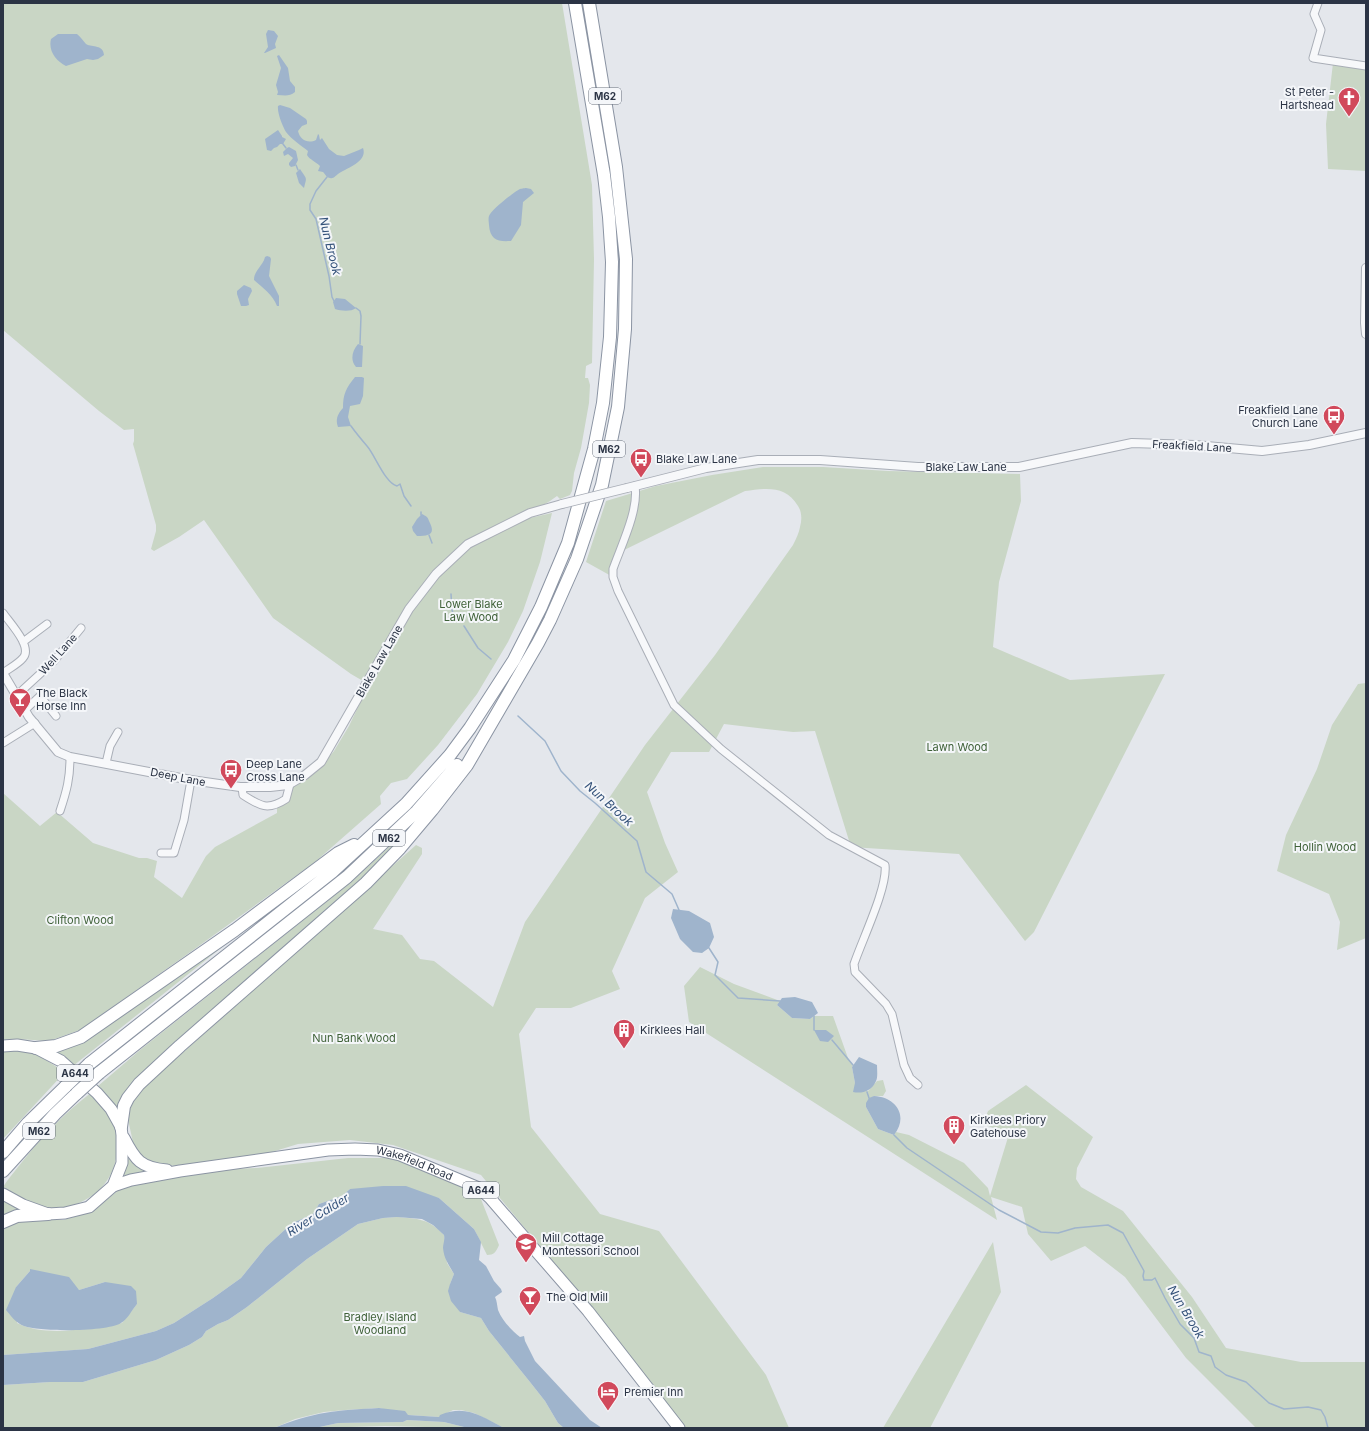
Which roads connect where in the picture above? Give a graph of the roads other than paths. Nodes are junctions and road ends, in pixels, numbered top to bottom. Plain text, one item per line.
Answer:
1 (575, 3) edge
2 (590, 3) edge
3 (1318, 3) edge
4 (1366, 66) edge
5 (1366, 268) edge
6 (1366, 334) edge
7 (1366, 433) edge
8 (1019, 468) joint
9 (631, 487) junction
10 (3, 613) edge
11 (47, 624) dead end
12 (81, 628) dead end
13 (23, 642) junction
14 (3, 673) edge
15 (510, 690) junction
16 (16, 696) junction
17 (25, 710) junction
18 (56, 716) dead end
19 (35, 723) junction
20 (118, 732) dead end
21 (3, 743) edge
22 (70, 756) junction
23 (106, 763) junction
24 (306, 775) joint
25 (191, 780) junction
26 (290, 784) junction
27 (242, 788) junction
28 (60, 810) dead end
29 (370, 837) junction
30 (161, 853) dead end
31 (3, 1046) edge
32 (36, 1048) junction
33 (918, 1085) dead end
34 (122, 1131) junction
35 (3, 1152) edge
36 (3, 1171) edge
37 (180, 1171) junction
38 (113, 1186) junction
39 (3, 1194) edge
40 (48, 1214) junction
41 (3, 1222) edge
42 (679, 1428) edge

1 - 29 highway, M62
2 - 15 highway, M62
3 - 4 street
5 - 6 street
7 - 8 street, Freakfield Lane
8 - 9 street, Blake Law Lane
9 - 24 street, Blake Law Lane, bridge
9 - 33 street
10 - 13 street
11 - 13 street
12 - 16 street, Well Lane
13 - 14 street
14 - 16 street, Deep Lane
15 - 34 highway
15 - 36 highway, M62, bridge
16 - 17 street, Deep Lane
17 - 18 street
17 - 19 street, Deep Lane
19 - 21 street
19 - 22 street, Deep Lane
20 - 23 street
22 - 23 street, Deep Lane
22 - 28 street
23 - 25 street, Deep Lane
24 - 26 street, Deep Lane
25 - 27 street, Deep Lane
25 - 30 street
26 - 27 street, Deep Lane
26 - 27 street
29 - 32 highway
29 - 35 highway, M62, bridge
31 - 32 highway, A644
32 - 34 highway, A644
34 - 37 highway, Wakefield Road / A644
34 - 38 highway, A644
37 - 38 highway, Wakefield Road / A644
37 - 42 highway, Wakefield Road / A644
38 - 40 highway, A644
39 - 40 highway, A644
40 - 41 highway

